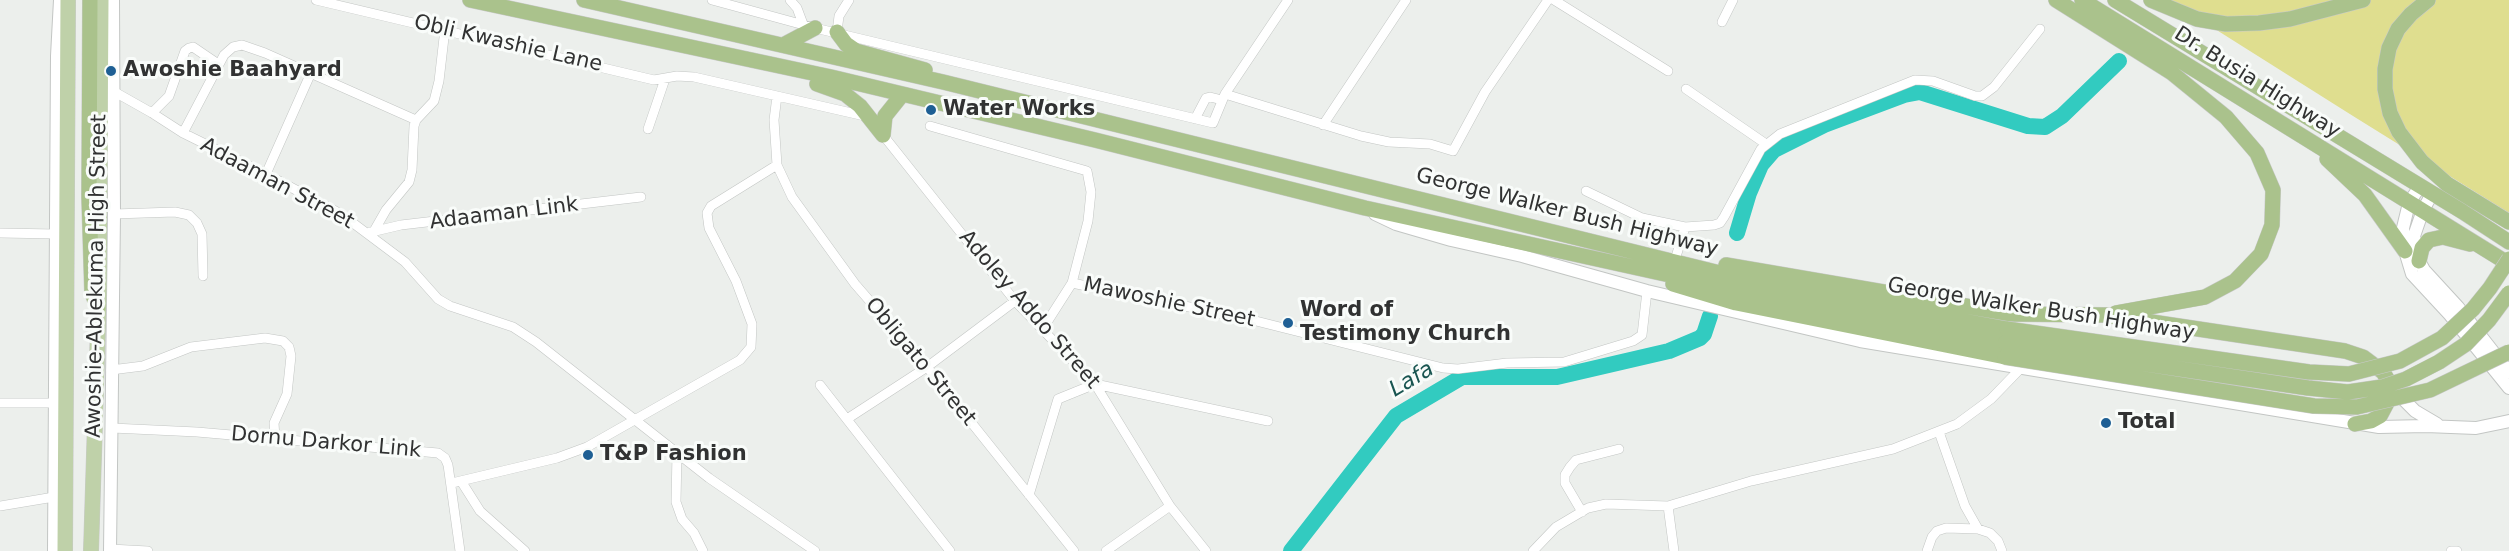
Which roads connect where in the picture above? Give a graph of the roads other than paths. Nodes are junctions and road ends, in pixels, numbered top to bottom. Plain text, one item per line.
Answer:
1 (60, 0) edge
2 (68, 0) edge
3 (90, 0) edge
4 (101, 0) edge
5 (113, 0) edge
6 (316, 0) edge
7 (470, 0) edge
8 (584, 0) edge
9 (712, 0) edge
10 (790, 0) edge
11 (849, 0) edge
12 (1288, 0) edge
13 (1406, 0) edge
14 (1548, 0) edge
15 (1554, 0) edge
16 (1733, 0) edge
17 (2056, 0) edge
18 (2082, 0) edge
19 (2115, 0) edge
20 (2151, 0) edge
21 (2363, 0) edge
22 (2428, 0) edge
23 (615, 4) edge
24 (1722, 22) dead end
25 (809, 26) junction
26 (445, 29) junction
27 (2040, 29) dead end
28 (837, 32) junction
29 (783, 45) junction
30 (686, 46) junction
31 (63, 57) junction
32 (218, 64) junction
33 (1668, 71) dead end
34 (310, 75) junction
35 (664, 79) junction
36 (943, 82) junction
37 (1686, 89) dead end
38 (113, 91) junction
39 (777, 96) junction
40 (901, 96) junction
41 (1223, 97) junction
42 (152, 113) junction
43 (869, 117) junction
44 (1195, 119) junction
45 (416, 120) junction
46 (1323, 125) junction
47 (930, 126) dead end
48 (648, 129) dead end
49 (183, 133) junction
50 (883, 135) junction
51 (2303, 136) junction
52 (1766, 144) junction
53 (777, 165) junction
54 (266, 174) junction
55 (2426, 190) junction
56 (1586, 191) dead end
57 (641, 197) dead end
58 (2416, 207) junction
59 (1365, 208) junction
60 (114, 214) junction
61 (2509, 222) edge
62 (1685, 227) junction
63 (370, 232) junction
64 (0, 233) edge
65 (56, 234) junction
66 (2509, 242) edge
67 (2483, 248) junction
68 (2404, 251) junction
69 (2509, 259) edge
70 (1675, 260) junction
71 (2420, 261) junction
72 (2509, 264) edge
73 (1690, 265) junction
74 (203, 276) dead end
75 (1072, 283) junction
76 (1647, 291) junction
77 (2509, 293) edge
78 (1015, 302) junction
79 (98, 308) junction
80 (2105, 315) junction
81 (1042, 330) junction
82 (2006, 343) junction
83 (104, 348) junction
84 (2509, 352) edge
85 (927, 367) junction
86 (2020, 369) junction
87 (111, 370) junction
88 (2509, 372) edge
89 (1095, 384) junction
90 (820, 385) dead end
91 (2392, 387) junction
92 (2509, 388) edge
93 (55, 403) junction
94 (0, 404) edge
95 (848, 419) junction
96 (638, 420) junction
97 (2508, 420) edge
98 (1268, 421) dead end
99 (2355, 424) junction
100 (2444, 427) junction
101 (112, 428) junction
102 (1939, 432) junction
103 (274, 438) junction
104 (1619, 449) dead end
105 (677, 453) junction
106 (457, 482) junction
107 (1029, 495) junction
108 (54, 497) junction
109 (0, 506) edge
110 (1170, 506) junction
111 (1668, 506) junction
112 (1582, 512) junction
113 (1978, 529) junction
114 (91, 531) junction
115 (65, 544) edge
116 (110, 550) edge
117 (54, 551) edge
118 (91, 551) edge
119 (148, 551) edge
120 (460, 551) edge
121 (525, 551) edge
122 (703, 551) edge
123 (815, 551) edge
124 (950, 551) edge
125 (1074, 551) edge
126 (1106, 551) edge
127 (1206, 551) edge
128 (1533, 551) edge
129 (1674, 551) edge
130 (1927, 551) edge
131 (2002, 551) edge
132 (2451, 551) edge
133 (2457, 551) edge

1 - 31 street, Awoshie-Ablekuma High Street
2 - 31 main road, Awoshie-Ablekuma High Street
3 - 79 highway
4 - 79 main road, Awoshie-Ablekuma High Street
5 - 38 street, Awoshie-Ablekuma High Street
6 - 26 street, Obli Kwashie Lane
7 - 30 highway, George Walker Bush Highway
8 - 23 highway, George Walker Bush Highway
9 - 25 street
10 - 25 street
11 - 28 street
12 - 41 street
13 - 46 street
14 - 46 street
15 - 33 street
16 - 24 street
17 - 80 highway
18 - 51 highway, Dr. Busia Highway
19 - 55 highway, Dr. Busia Highway
20 - 21 highway
22 - 61 highway
23 - 29 highway, George Walker Bush Highway
25 - 28 street
25 - 29 highway
26 - 35 street, Obli Kwashie Lane
26 - 45 street
27 - 52 street
28 - 36 highway
28 - 44 street
29 - 36 highway, George Walker Bush Highway
30 - 40 highway, George Walker Bush Highway
30 - 43 highway
31 - 65 street, Awoshie-Ablekuma High Street
31 - 115 main road, Awoshie-Ablekuma High Street
32 - 34 street
32 - 42 street
32 - 49 street
34 - 45 street
34 - 54 street
35 - 39 street
35 - 48 street
36 - 70 highway, George Walker Bush Highway
37 - 52 street
38 - 42 street, Adaaman Street
38 - 60 street, Awoshie-Ablekuma High Street
39 - 43 street
39 - 53 street
40 - 50 highway
40 - 59 highway, George Walker Bush Highway
41 - 44 street
41 - 44 street
41 - 46 street
42 - 49 street, Adaaman Street
43 - 50 highway
45 - 63 street
47 - 75 street
49 - 54 street, Adaaman Street
50 - 78 street, Adoley Addo Street
51 - 58 highway, Dr. Busia Highway
51 - 68 highway
52 - 62 street
53 - 85 street, Obligato Street
53 - 96 street
54 - 63 street, Adaaman Street
55 - 58 street
55 - 66 highway, Dr. Busia Highway
56 - 62 street
57 - 63 street, Adaaman Link
58 - 67 highway, Dr. Busia Highway
58 - 68 street
58 - 71 street
59 - 76 street, George Walker Bush Highway
59 - 82 highway, George Walker Bush Highway
60 - 74 street
60 - 83 street, Awoshie-Ablekuma High Street
62 - 70 street
63 - 96 street, Adaaman Street
64 - 65 street
65 - 93 street, Awoshie-Ablekuma High Street
67 - 71 highway
67 - 72 highway, Dr. Busia Highway
68 - 92 street
69 - 82 highway, George Walker Bush Highway, bridge
70 - 73 highway, George Walker Bush Highway
71 - 88 street
73 - 80 highway
73 - 82 highway, George Walker Bush Highway
75 - 76 street, Mawoshie Street
75 - 81 street
76 - 86 street, George Walker Bush Highway
77 - 82 highway, George Walker Bush Highway, bridge
78 - 81 street, Adoley Addo Street
78 - 85 street
79 - 83 main road, Awoshie-Ablekuma High Street
80 - 91 highway
81 - 89 street, Adoley Addo Street
82 - 84 highway, bridge
83 - 87 street, Awoshie-Ablekuma High Street
83 - 114 main road, Awoshie-Ablekuma High Street
85 - 95 street
85 - 107 street, Obligato Street
86 - 99 street, George Walker Bush Highway
86 - 102 street
87 - 101 street, Awoshie-Ablekuma High Street
87 - 103 street
89 - 98 street
89 - 107 street
89 - 110 street, Adoley Addo Street
90 - 95 street
91 - 99 highway
91 - 100 street
93 - 94 street
93 - 108 street, Awoshie-Ablekuma High Street
95 - 124 street
96 - 105 street, Adaaman Street
96 - 106 street
97 - 100 street, George Walker Bush Highway
99 - 100 street, George Walker Bush Highway
101 - 103 street, Dornu Darkor Link
101 - 116 street, Awoshie-Ablekuma High Street
102 - 111 street
102 - 113 street
103 - 106 street, Dornu Darkor Link
104 - 112 street
105 - 122 street
105 - 123 street, Adaaman Street
106 - 120 street, Dornu Darkor Link
106 - 121 street
107 - 125 street, Obligato Street
108 - 109 street
108 - 117 street, Awoshie-Ablekuma High Street
110 - 126 street
110 - 127 street, Adoley Addo Street
111 - 112 street
111 - 129 street
112 - 128 street
113 - 130 street
113 - 131 street
114 - 115 main road
114 - 118 main road, Awoshie-Ablekuma High Street
116 - 119 street
132 - 133 street

